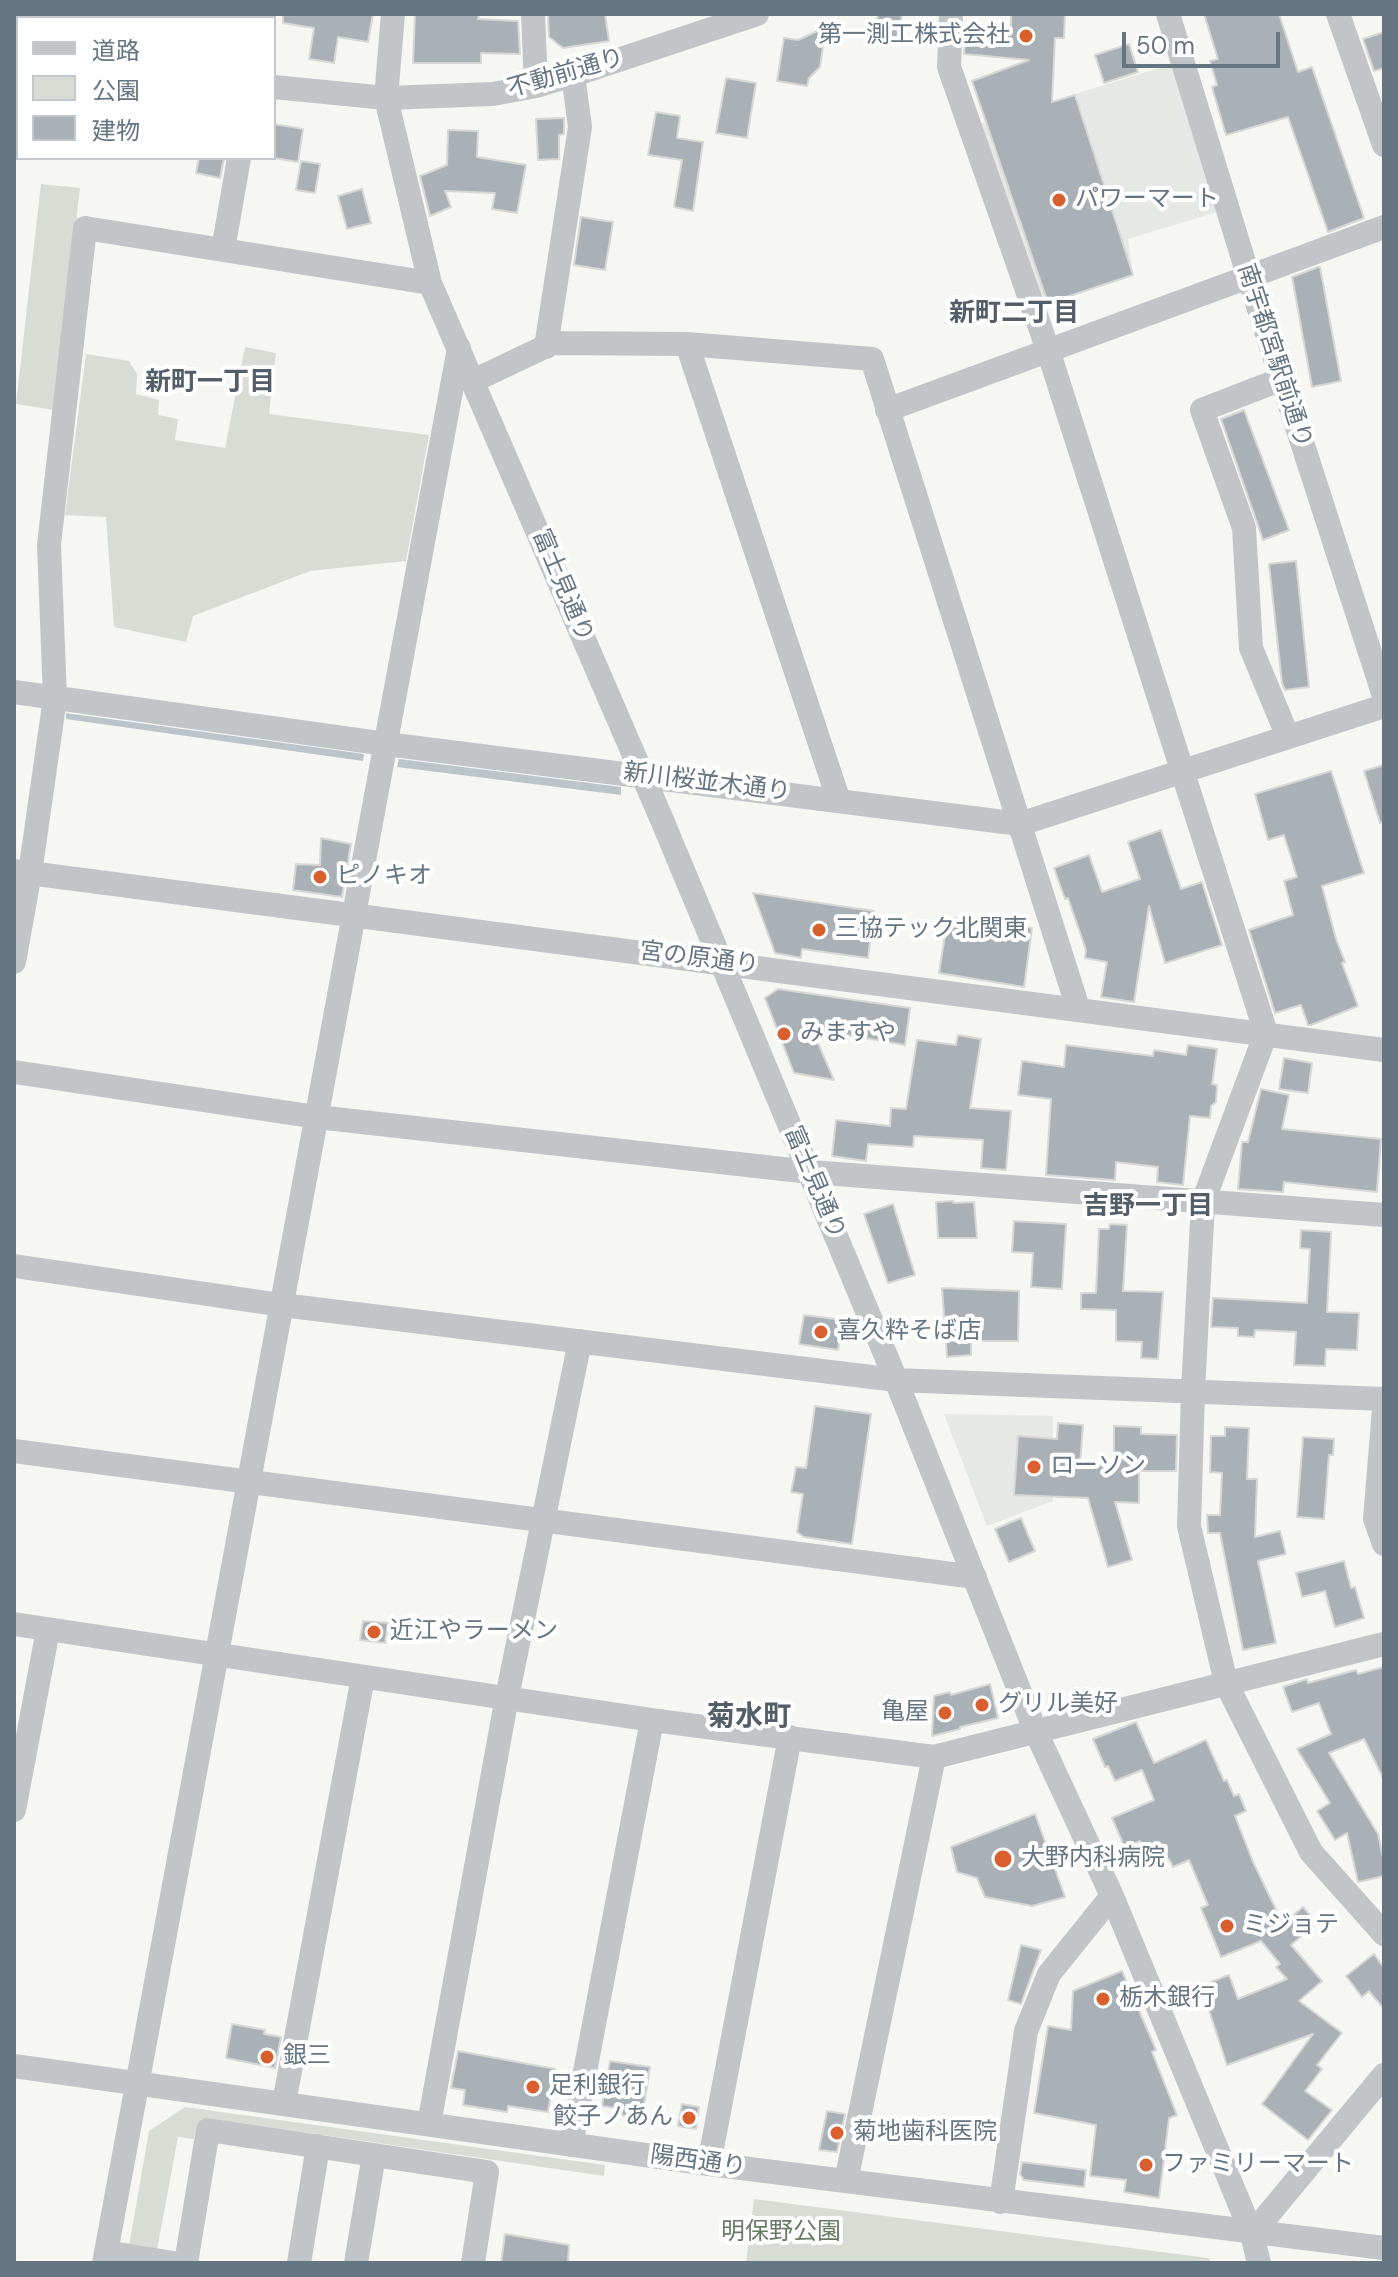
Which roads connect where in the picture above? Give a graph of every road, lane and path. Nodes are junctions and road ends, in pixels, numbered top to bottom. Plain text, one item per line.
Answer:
1 (393, 14) edge
2 (533, 14) edge
3 (757, 14) edge
4 (951, 14) edge
5 (1168, 14) edge
6 (1338, 14) edge
7 (573, 75) junction
8 (536, 86) junction
9 (276, 87) edge
10 (386, 98) junction
11 (1384, 145) edge
12 (239, 160) edge
13 (1384, 227) edge
14 (223, 250) junction
15 (1248, 275) junction
16 (430, 283) junction
17 (687, 344) junction
18 (546, 347) junction
19 (459, 348) junction
20 (1048, 350) junction
21 (1282, 379) junction
22 (473, 381) junction
23 (887, 410) junction
24 (14, 692) edge
25 (1384, 696) edge
26 (55, 698) junction
27 (1384, 706) edge
28 (1288, 737) junction
29 (386, 744) junction
30 (1184, 771) junction
31 (643, 775) junction
32 (839, 801) junction
33 (1020, 824) junction
34 (22, 872) edge
35 (354, 916) junction
36 (14, 962) edge
37 (721, 962) junction
38 (1078, 1008) junction
39 (1266, 1033) junction
40 (1384, 1050) edge
41 (14, 1072) edge
42 (317, 1117) junction
43 (810, 1172) junction
44 (1203, 1202) junction
45 (1384, 1215) edge
46 (14, 1266) edge
47 (282, 1305) junction
48 (580, 1341) junction
49 (896, 1380) junction
50 (1193, 1391) junction
51 (1384, 1399) edge
52 (1384, 1409) edge
53 (14, 1451) edge
54 (249, 1484) junction
55 (542, 1521) junction
56 (1384, 1544) edge
57 (975, 1577) junction
58 (14, 1624) edge
59 (48, 1630) junction
60 (1384, 1644) edge
61 (217, 1656) junction
62 (363, 1677) junction
63 (1226, 1683) junction
64 (24, 1697) edge
65 (507, 1697) junction
66 (652, 1720) junction
67 (1035, 1730) junction
68 (790, 1737) junction
69 (934, 1757) junction
70 (14, 1810) edge
71 (1112, 1896) junction
72 (1384, 1934) edge
73 (14, 2066) edge
74 (1384, 2075) edge
75 (137, 2082) junction
76 (284, 2103) junction
77 (429, 2124) junction
78 (571, 2145) junction
79 (318, 2146) junction
80 (374, 2155) junction
81 (709, 2164) junction
82 (846, 2181) junction
83 (1001, 2202) junction
84 (1252, 2234) junction
85 (1384, 2248) edge
86 (105, 2258) edge
87 (173, 2263) edge
88 (186, 2263) edge
89 (299, 2263) edge
90 (356, 2263) edge
91 (473, 2263) edge
92 (1259, 2263) edge

1 - 10 street, 富士見通り
2 - 8 street
3 - 7 street, 不動前通り
4 - 20 street
5 - 15 street, 南宇都宮駅前通り
6 - 11 street
7 - 8 street, 不動前通り
7 - 18 street
8 - 10 street, 不動前通り
9 - 10 street, 不動前通り
10 - 16 street, 富士見通り
12 - 14 street
13 - 15 street
14 - 16 street
14 - 26 street
15 - 20 street
15 - 21 street, 南宇都宮駅前通り
16 - 19 street, 富士見通り
17 - 18 street
17 - 23 street
17 - 32 street
18 - 22 street
19 - 22 street, 富士見通り
19 - 29 street
20 - 23 street
20 - 30 street
21 - 25 street, 南宇都宮駅前通り
21 - 28 street
22 - 31 street, 富士見通り
23 - 33 street
24 - 26 street, 新川桜並木通り
26 - 29 street, 新川桜並木通り
26 - 34 street
27 - 28 street, 新川桜並木通り
28 - 30 street, 新川桜並木通り
29 - 31 street, 新川桜並木通り
29 - 35 street
30 - 33 street, 新川桜並木通り
30 - 39 street
31 - 32 street, 新川桜並木通り
31 - 37 street, 富士見通り
32 - 33 street, 新川桜並木通り
33 - 38 street
34 - 35 street, 宮の原通り
34 - 36 street
35 - 37 street, 宮の原通り
35 - 42 street
37 - 38 street, 宮の原通り
37 - 43 street, 富士見通り
38 - 39 street, 宮の原通り
39 - 40 street, 宮の原通り
39 - 44 street
41 - 42 street
42 - 43 street
42 - 47 street
43 - 44 street
43 - 49 street, 富士見通り
44 - 45 street
44 - 50 street
46 - 47 street
47 - 48 street
47 - 54 street
48 - 49 street
48 - 55 street
49 - 50 street
49 - 57 street, 富士見通り
50 - 51 street
50 - 63 street
52 - 56 street
53 - 54 street
54 - 55 street
54 - 61 street
55 - 57 street
55 - 65 street
57 - 67 street, 富士見通り
58 - 59 street
59 - 61 street
59 - 64 street
60 - 63 street
61 - 62 street
61 - 75 street
62 - 65 street
62 - 76 street
63 - 67 street
63 - 72 street
64 - 70 street
65 - 66 street
65 - 77 street
66 - 68 street
66 - 78 street
67 - 69 street
67 - 71 street, 富士見通り
68 - 69 street
68 - 81 street
69 - 82 street
71 - 83 street
71 - 84 street, 富士見通り
73 - 75 street, 陽西通り
74 - 84 street
75 - 76 street, 陽西通り
75 - 86 street
76 - 77 street, 陽西通り
77 - 78 street, 陽西通り
78 - 81 street, 陽西通り
79 - 80 street
79 - 88 street
79 - 89 street
80 - 90 street
80 - 91 street
81 - 82 street, 陽西通り
82 - 83 street, 陽西通り
83 - 84 street, 陽西通り
84 - 85 street, 陽西通り
84 - 92 street, 富士見通り
86 - 87 street

